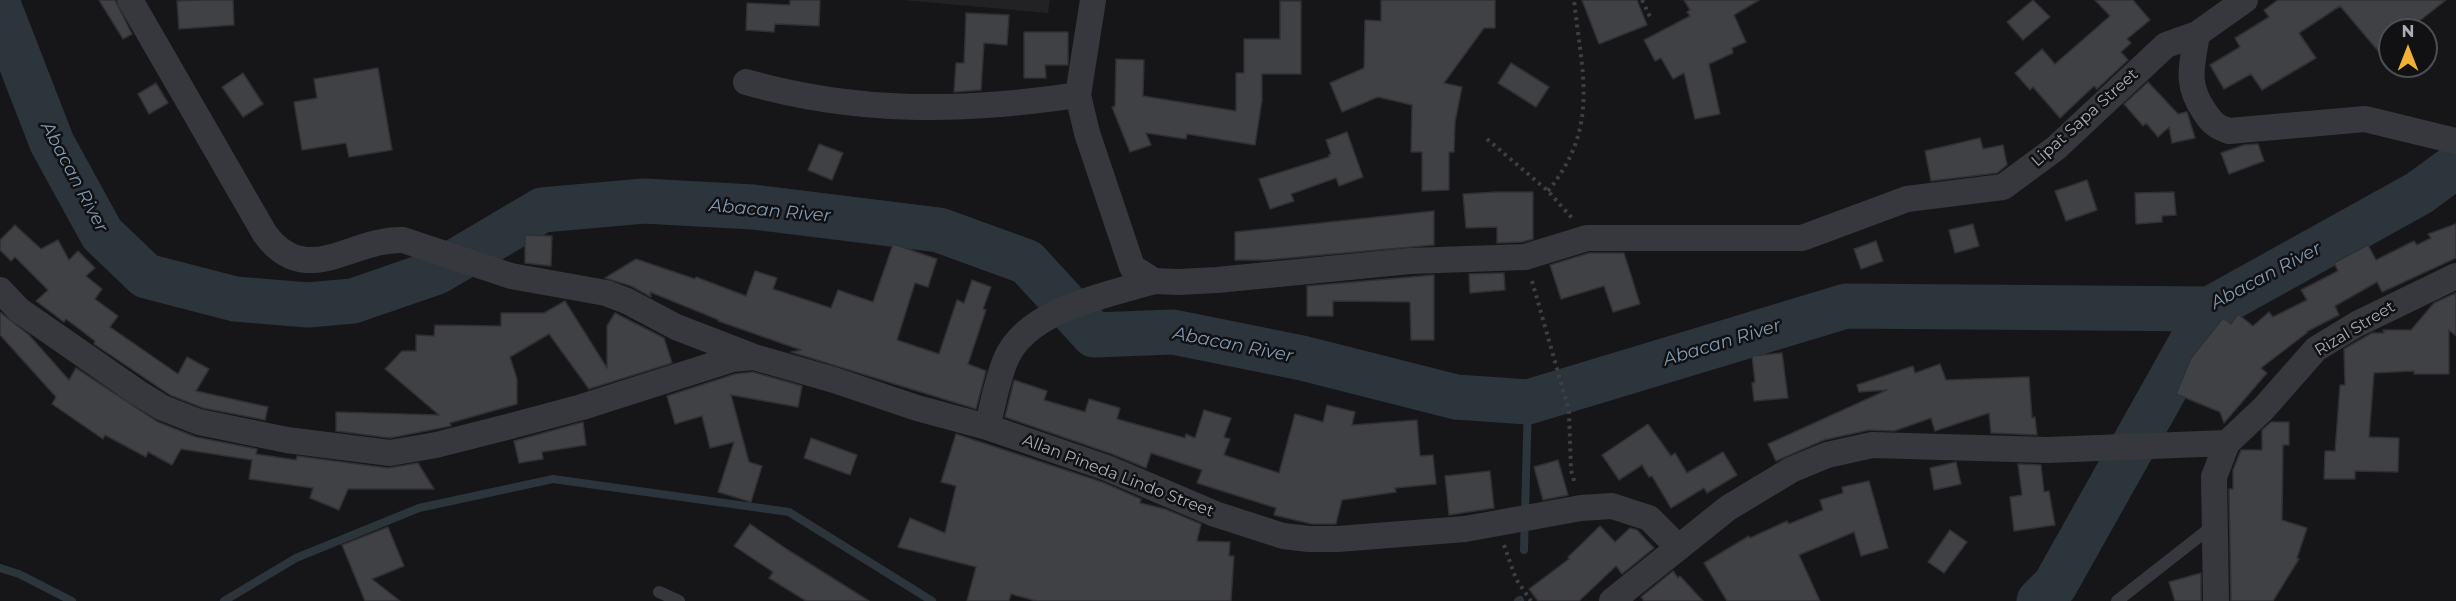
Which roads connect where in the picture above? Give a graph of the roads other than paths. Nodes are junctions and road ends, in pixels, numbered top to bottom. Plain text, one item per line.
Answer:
1 (130, 0) edge
2 (1093, 0) edge
3 (2245, 0) edge
4 (2197, 34) junction
5 (746, 82) dead end
6 (1078, 94) junction
7 (2448, 139) edge
8 (2456, 276) edge
9 (1154, 281) junction
10 (0, 290) edge
11 (754, 357) junction
12 (987, 427) junction
13 (2220, 443) junction
14 (2215, 524) junction
15 (1678, 547) junction
16 (659, 592) dead end
17 (679, 601) edge
18 (1612, 601) edge
19 (2117, 601) edge
20 (2216, 601) edge

1 - 11 street, Allan Pineda Lindo Street
2 - 6 street
3 - 4 street, Lipat Sapa Street
4 - 7 street
4 - 9 street, Lipat Sapa Street
5 - 6 street
6 - 9 street
8 - 13 street, Rizal Street
9 - 12 street, Lipat Sapa Street
10 - 11 street
11 - 12 street, Allan Pineda Lindo Street
12 - 15 street, Allan Pineda Lindo Street
13 - 14 street
13 - 15 street
14 - 19 lane
14 - 20 street
15 - 18 street
16 - 17 lane

